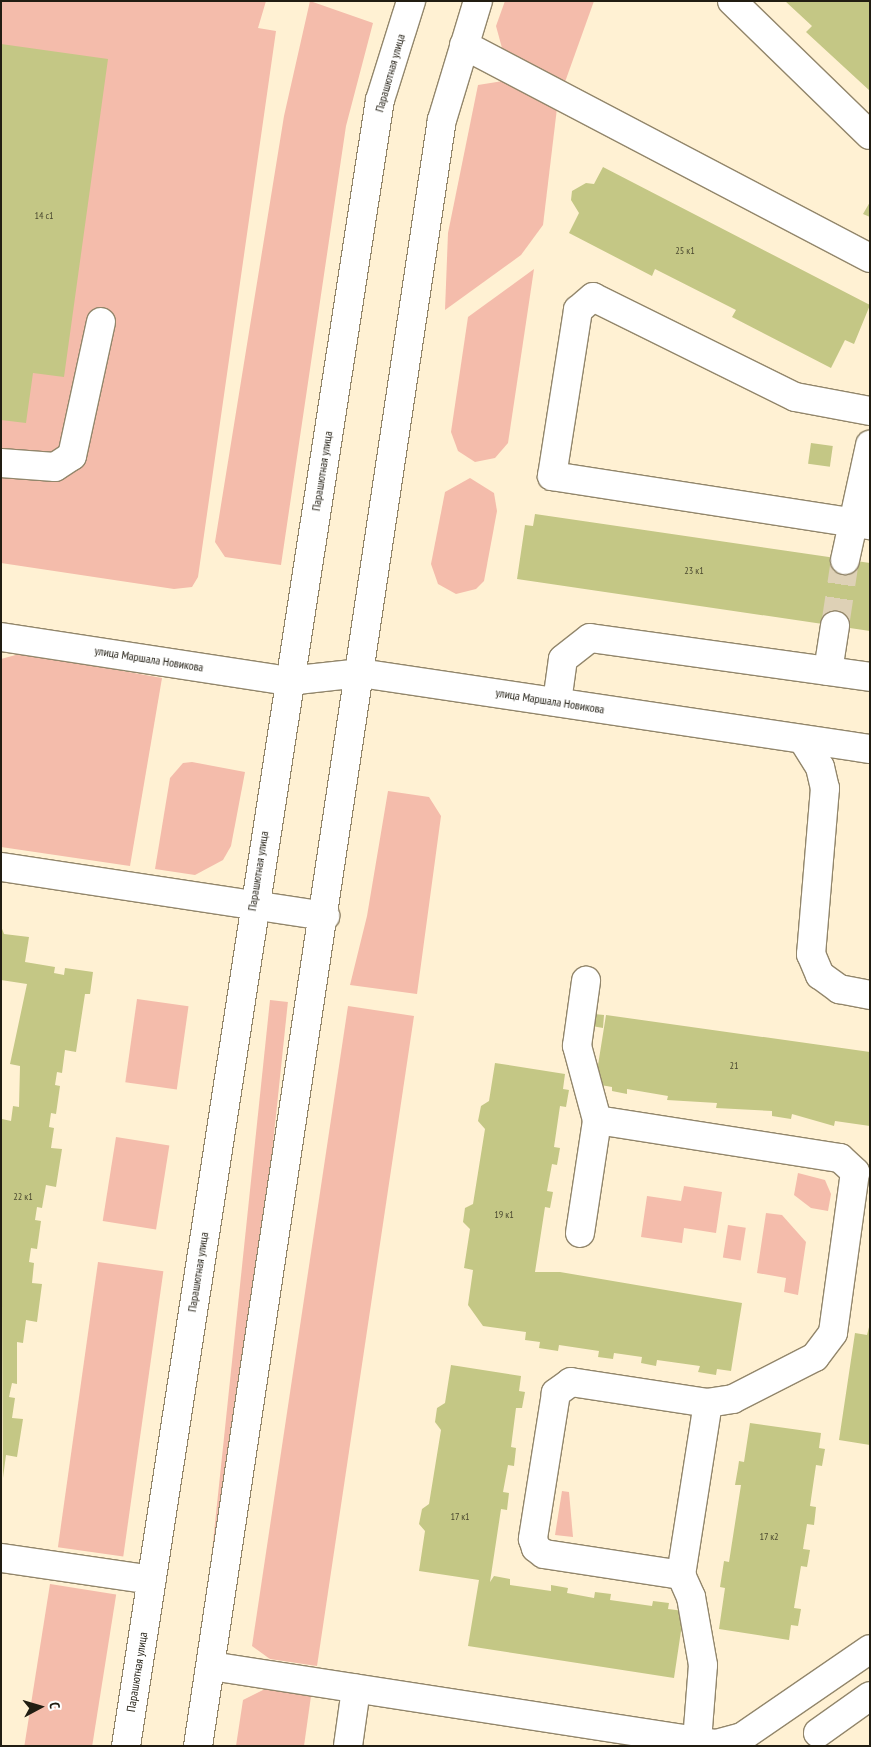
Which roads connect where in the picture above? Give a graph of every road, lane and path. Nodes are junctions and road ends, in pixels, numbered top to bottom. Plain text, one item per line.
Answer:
1 (411, 1) edge
2 (478, 1) edge
3 (732, 1) edge
4 (464, 45) junction
5 (870, 135) edge
6 (870, 258) edge
7 (101, 322) dead end
8 (870, 411) edge
9 (870, 445) edge
10 (1, 463) edge
11 (860, 523) edge
12 (845, 560) tunnel mouth
13 (835, 626) tunnel mouth
14 (1, 637) edge
15 (828, 671) junction
16 (360, 673) junction
17 (870, 677) edge
18 (288, 681) junction
19 (557, 702) junction
20 (803, 740) junction
21 (870, 750) edge
22 (1, 867) edge
23 (252, 905) junction
24 (325, 916) junction
25 (586, 981) dead end
26 (870, 995) edge
27 (597, 1120) junction
28 (580, 1233) dead end
29 (708, 1403) junction
30 (1, 1558) edge
31 (681, 1575) junction
32 (151, 1580) junction
33 (870, 1649) edge
34 (211, 1666) junction
35 (356, 1688) junction
36 (870, 1696) edge
37 (796, 1700) junction
38 (822, 1739) edge
39 (679, 1741) edge
40 (126, 1746) edge
41 (198, 1746) edge
42 (348, 1746) edge

1 - 18 main road, Парашютная улица
2 - 4 main road
3 - 5 main road
4 - 6 main road
4 - 16 main road
7 - 10 main road
8 - 11 main road
9 - 11 main road
11 - 12 main road
13 - 15 main road
14 - 18 main road, улица Маршала Новикова
15 - 17 main road
15 - 19 main road
16 - 18 main road, улица Маршала Новикова
16 - 19 main road, улица Маршала Новикова
16 - 24 main road
18 - 23 main road, Парашютная улица
19 - 20 main road, улица Маршала Новикова
20 - 21 main road, улица Маршала Новикова
20 - 26 main road
22 - 23 main road
23 - 24 main road
23 - 32 main road, Парашютная улица
24 - 34 main road
25 - 27 main road
27 - 28 main road
27 - 29 main road
29 - 31 main road
29 - 31 main road
30 - 32 main road
31 - 39 main road
32 - 40 main road, Парашютная улица
33 - 37 main road
34 - 35 main road
34 - 41 main road
35 - 39 main road
35 - 42 main road
36 - 38 main road
37 - 38 main road
37 - 39 main road

